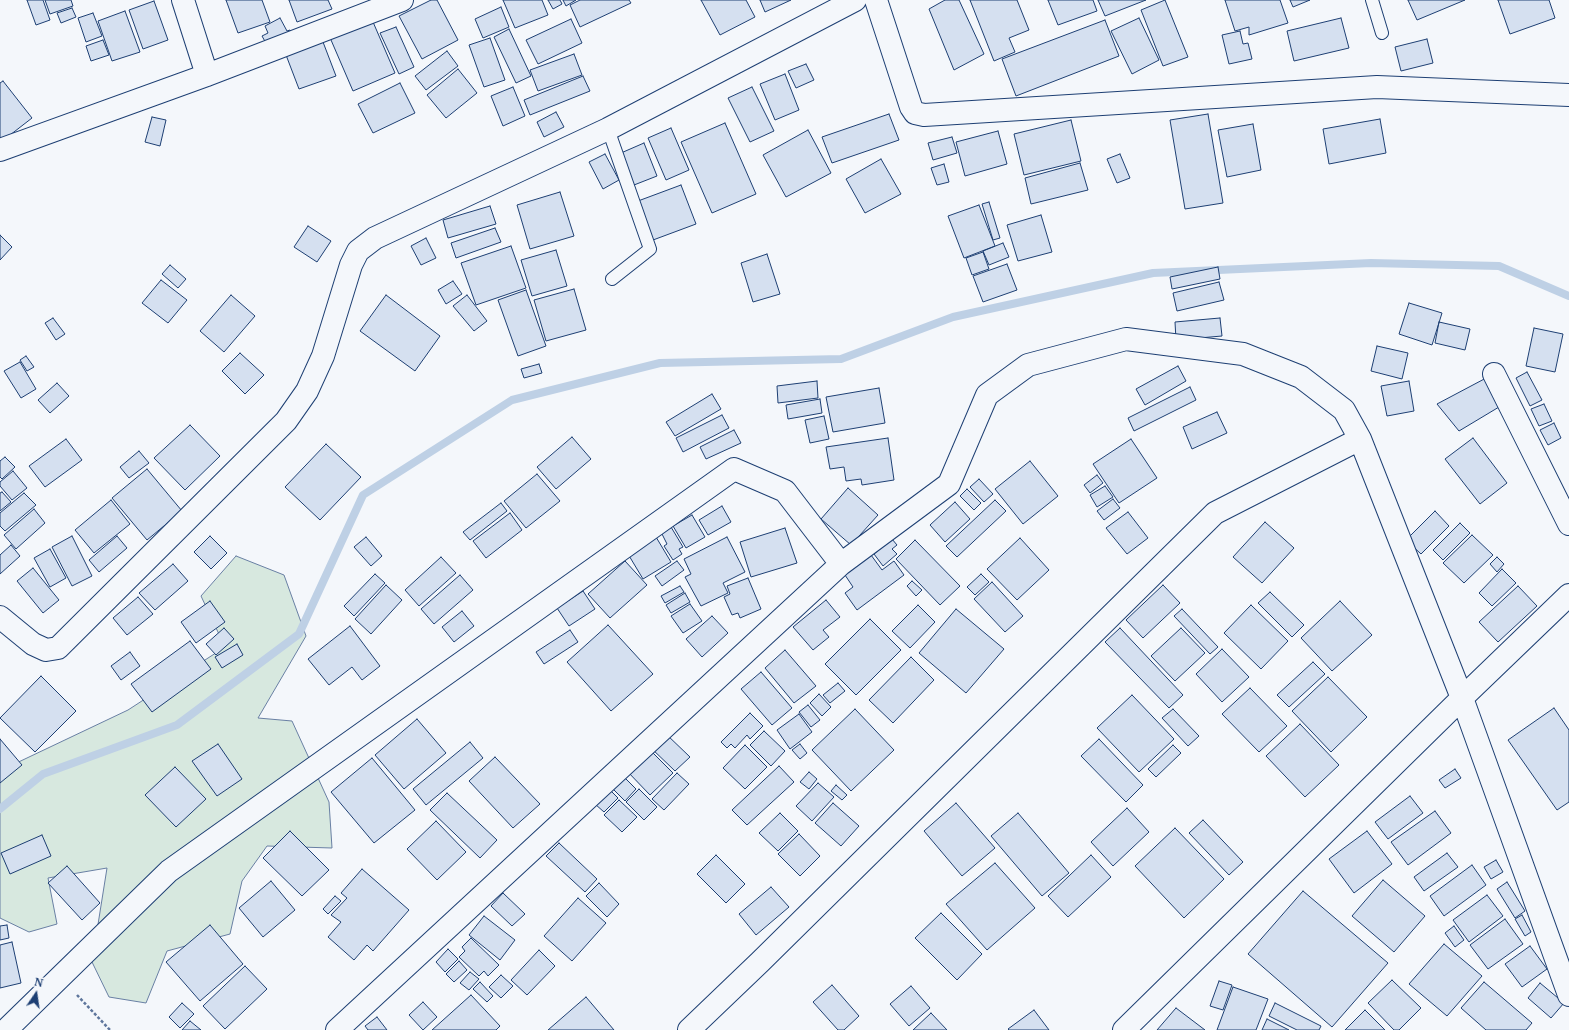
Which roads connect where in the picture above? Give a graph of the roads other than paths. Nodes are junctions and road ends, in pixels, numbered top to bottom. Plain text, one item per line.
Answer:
1 (183, 0) edge
2 (855, 0) edge
3 (876, 0) edge
4 (1372, 0) edge
5 (399, 1) edge
6 (1382, 33) dead end
7 (207, 75) junction
8 (1569, 95) edge
9 (608, 130) junction
10 (0, 150) edge
11 (612, 279) dead end
12 (1494, 374) dead end
13 (1360, 439) junction
14 (1569, 524) edge
15 (841, 564) junction
16 (1569, 595) edge
17 (0, 617) edge
18 (1462, 698) junction
19 (1569, 995) edge
20 (6, 1030) edge
21 (337, 1030) edge
22 (689, 1030) edge
23 (1124, 1030) edge

1 - 7 street
2 - 9 street
3 - 8 street
4 - 6 lane
5 - 7 street
7 - 10 street
9 - 11 lane
9 - 17 street
12 - 14 street
13 - 15 street
13 - 18 street
13 - 22 street
15 - 20 street
15 - 21 street
16 - 18 street
18 - 19 street
18 - 23 street

